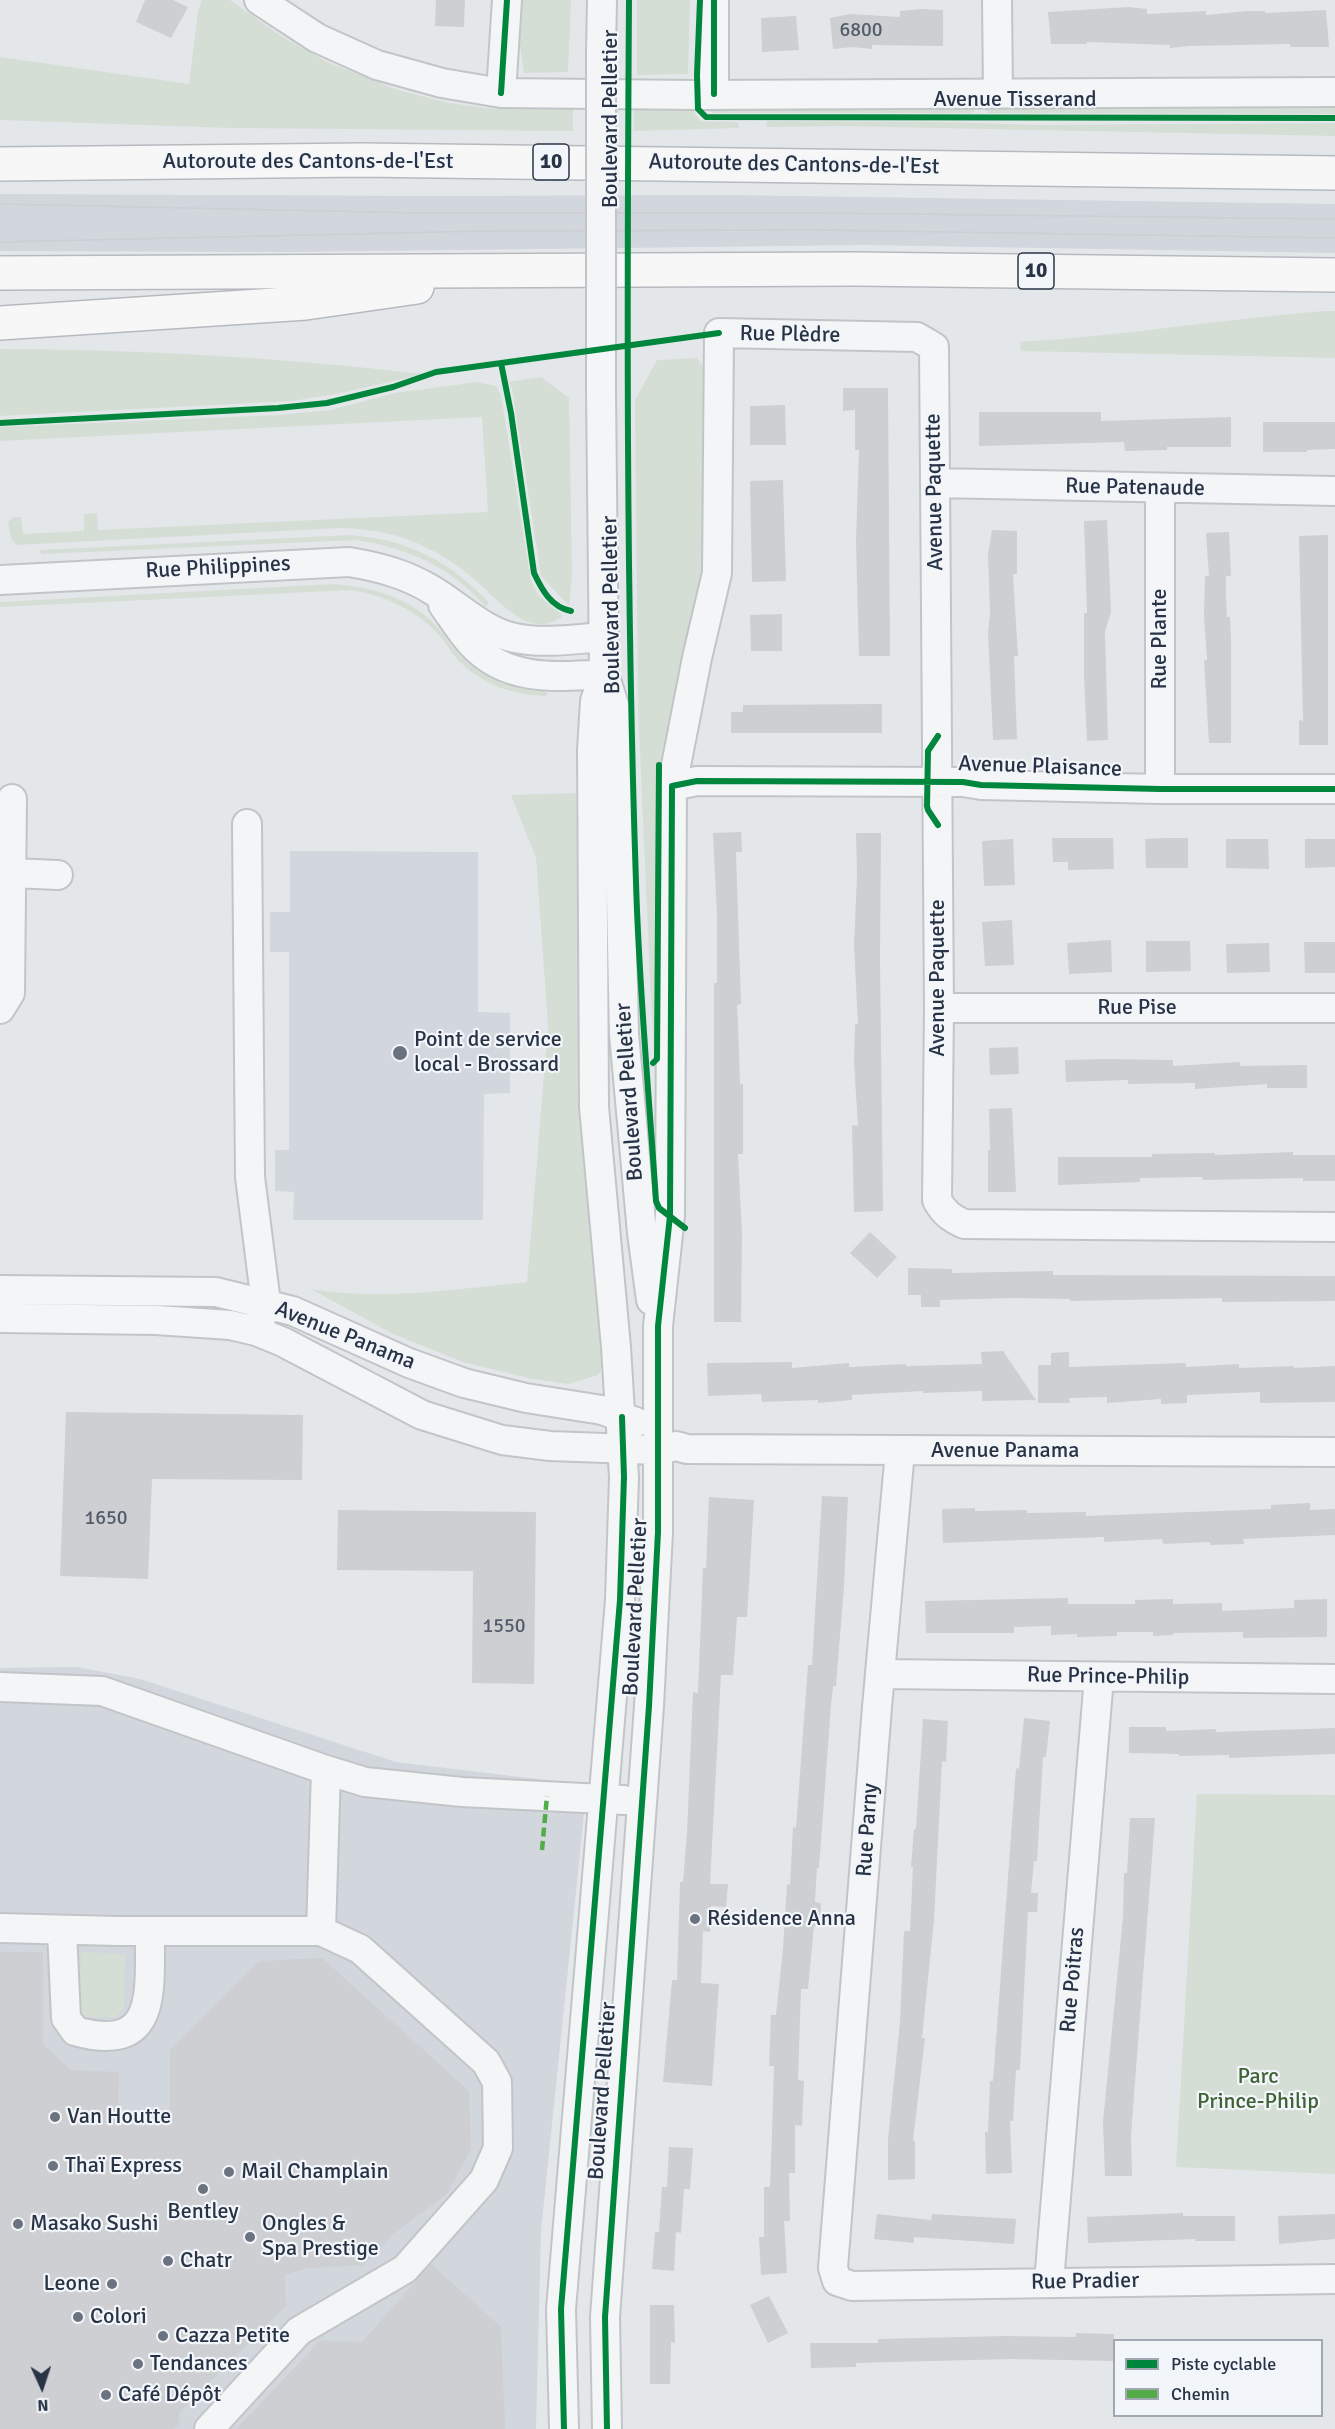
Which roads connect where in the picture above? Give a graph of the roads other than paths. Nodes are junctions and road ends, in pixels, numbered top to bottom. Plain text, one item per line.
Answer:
1 (259, 0) edge
2 (507, 0) edge
3 (602, 0) edge
4 (714, 0) edge
5 (997, 0) edge
6 (1335, 92) edge
7 (501, 93) junction
8 (998, 93) junction
9 (714, 94) junction
10 (0, 164) edge
11 (1335, 173) edge
12 (522, 272) junction
13 (0, 273) edge
14 (1335, 275) edge
15 (0, 323) edge
16 (719, 333) joint
17 (934, 347) joint
18 (936, 483) junction
19 (1160, 489) junction
20 (1335, 491) edge
21 (0, 580) edge
22 (431, 589) junction
23 (603, 637) junction
24 (604, 674) junction
25 (938, 782) junction
26 (672, 786) junction
27 (1160, 789) junction
28 (1335, 789) edge
29 (12, 800) dead end
30 (247, 824) dead end
31 (13, 873) junction
32 (58, 875) dead end
33 (939, 1008) junction
34 (1335, 1008) edge
35 (0, 1009) edge
36 (1335, 1227) edge
37 (0, 1290) edge
38 (266, 1304) junction
39 (0, 1318) edge
40 (256, 1331) junction
41 (658, 1352) junction
42 (621, 1417) junction
43 (664, 1442) junction
44 (623, 1449) junction
45 (900, 1450) junction
46 (1335, 1452) edge
47 (880, 1674) junction
48 (1099, 1677) junction
49 (1335, 1679) edge
50 (0, 1687) edge
51 (326, 1770) junction
52 (604, 1799) junction
53 (641, 1802) junction
54 (0, 1928) edge
55 (150, 1930) junction
56 (62, 1931) junction
57 (321, 1931) junction
58 (1335, 2279) edge
59 (837, 2281) joint
60 (1049, 2282) junction
61 (209, 2429) edge
62 (564, 2429) edge
63 (607, 2429) edge

1 - 7 street, Avenue Tisserand
2 - 7 street
3 - 23 street, Boulevard Pelletier, bridge
4 - 9 street
5 - 8 street
6 - 8 street, Avenue Tisserand
7 - 9 street, Avenue Tisserand
8 - 9 street, Avenue Tisserand
10 - 11 highway, Autoroute des Cantons-de-l'Est / 10
12 - 13 highway, 10
12 - 14 highway, 10
12 - 15 highway
16 - 17 street, Rue Plèdre
16 - 26 street, Boulevard Pelletier
17 - 18 street, Avenue Paquette
18 - 19 street, Rue Patenaude
18 - 25 street, Avenue Paquette
19 - 20 street, Rue Patenaude
19 - 27 street, Rue Plante
21 - 22 street, Rue Philippines
22 - 23 street, Rue Philippines
22 - 24 street
23 - 24 street, Boulevard Pelletier
24 - 41 street, Boulevard Pelletier
24 - 42 street, Boulevard Pelletier
25 - 26 street, Avenue Plaisance
25 - 27 street, Avenue Plaisance
25 - 33 street, Avenue Paquette
26 - 41 street, Boulevard Pelletier
27 - 28 street, Avenue Plaisance
29 - 31 street
30 - 38 street
31 - 32 street
31 - 35 street
33 - 34 street, Rue Pise
33 - 36 street, Avenue Paquette
37 - 38 street, Avenue Panama
38 - 40 street
38 - 42 street, Avenue Panama
39 - 40 street, Avenue Panama
40 - 44 street, Avenue Panama
41 - 43 street, Boulevard Pelletier
42 - 43 street, Avenue Panama
42 - 44 street, Boulevard Pelletier
43 - 44 street, Avenue Panama
43 - 45 street, Avenue Panama
43 - 53 street, Boulevard Pelletier
44 - 52 street, Boulevard Pelletier
45 - 46 street, Avenue Panama
45 - 47 street, Rue Parny
47 - 48 street, Rue Prince-Philip
47 - 59 street, Rue Parny
48 - 49 street, Rue Prince-Philip
48 - 60 street, Rue Poitras
50 - 51 street
51 - 52 street
51 - 57 street
52 - 53 street
52 - 62 street, Boulevard Pelletier
53 - 63 street, Boulevard Pelletier
54 - 56 street
55 - 56 street
55 - 56 street
55 - 57 street
57 - 61 street
58 - 60 street, Rue Pradier
59 - 60 street, Rue Pradier

